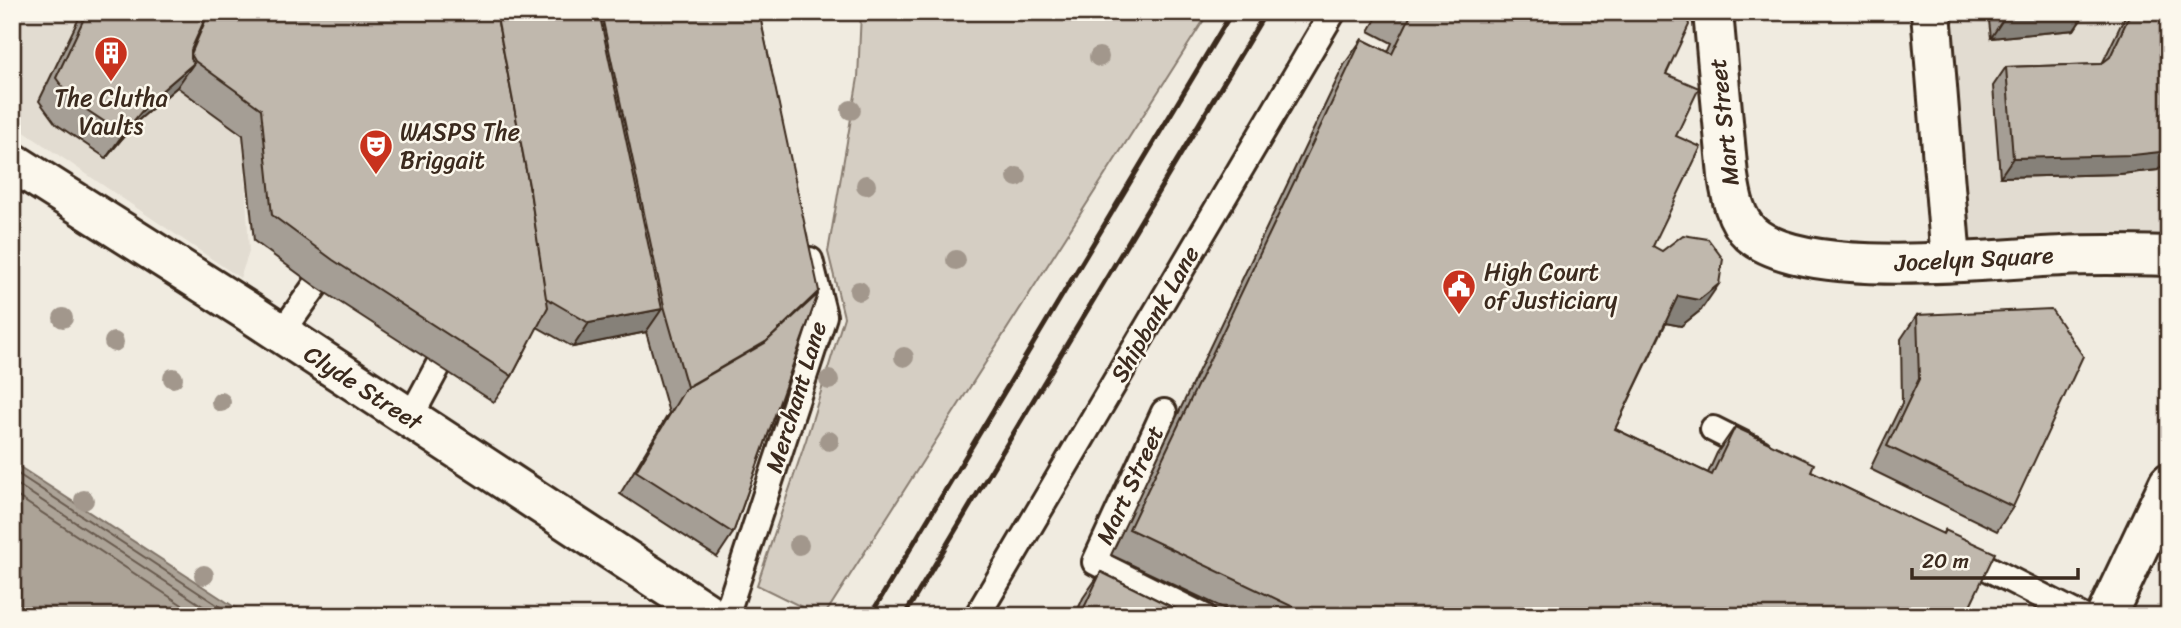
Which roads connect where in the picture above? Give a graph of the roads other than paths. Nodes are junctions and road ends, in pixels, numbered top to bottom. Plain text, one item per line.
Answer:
1 (1333, 12) edge
2 (1713, 12) edge
3 (1931, 12) edge
4 (12, 162) edge
5 (804, 237) edge
6 (1782, 249) joint
7 (2169, 256) edge
8 (1951, 261) junction
9 (315, 286) dead end
10 (281, 334) junction
11 (438, 366) dead end
12 (1164, 412) dead end
13 (410, 418) junction
14 (1713, 429) dead end
15 (1776, 460) edge
16 (2169, 483) edge
17 (1936, 542) edge
18 (712, 616) edge
19 (726, 616) edge
20 (977, 616) edge
21 (1203, 616) edge
22 (2081, 616) edge
23 (2106, 616) edge

1 - 20 lane, Shipbank Lane
2 - 6 main road, Mart Street
3 - 8 main road
4 - 10 main road, Clyde Street
5 - 19 lane, Merchant Lane
6 - 8 main road, Jocelyn Square
7 - 8 main road, Jocelyn Square
9 - 10 lane
10 - 13 main road, Clyde Street
11 - 13 lane
12 - 21 lane, Mart Street
13 - 18 main road, Clyde Street
14 - 15 lane
16 - 23 main road
17 - 22 lane

